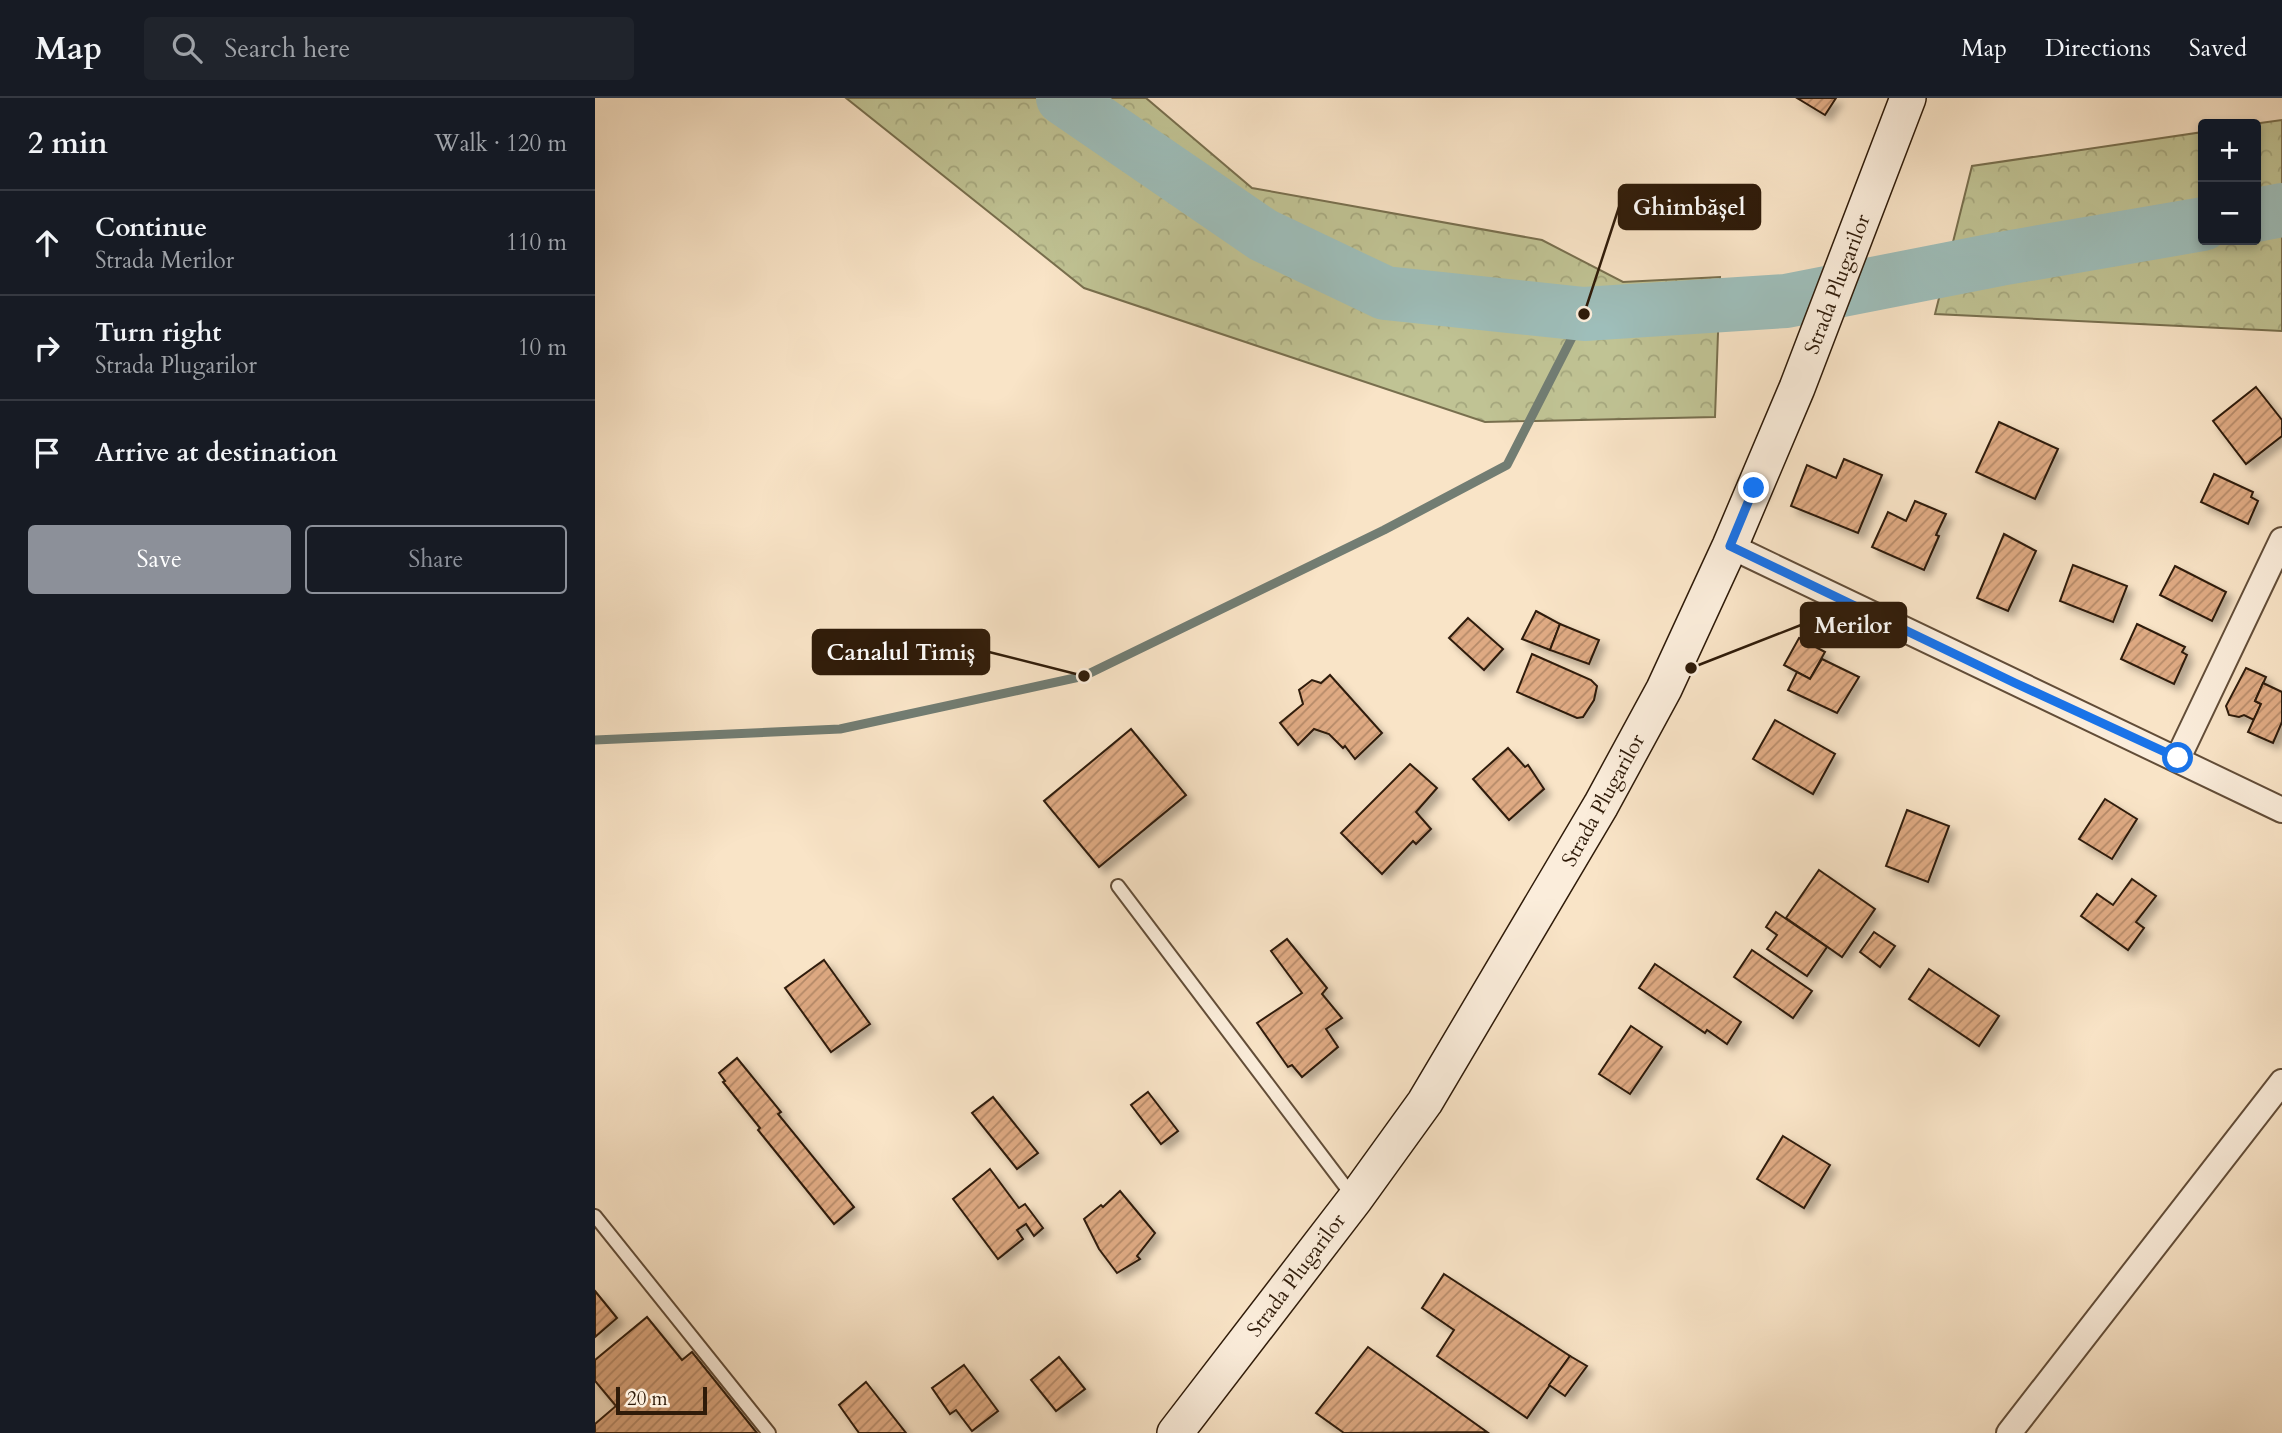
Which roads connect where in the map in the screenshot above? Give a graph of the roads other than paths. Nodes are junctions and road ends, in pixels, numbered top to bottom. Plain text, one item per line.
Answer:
1 (1909, 98) edge
2 (2282, 540) edge
3 (1730, 546) junction
4 (2178, 758) junction
5 (2282, 810) edge
6 (1118, 886) dead end
7 (2282, 1083) edge
8 (1355, 1199) junction
9 (595, 1216) edge
10 (769, 1433) edge
11 (1175, 1433) edge
12 (2009, 1433) edge

1 - 3 street, Strada Plugarilor
2 - 4 street
3 - 4 street
3 - 8 street, Strada Plugarilor
4 - 5 street
6 - 8 lane
7 - 12 street
8 - 11 street, Strada Plugarilor
9 - 10 lane

